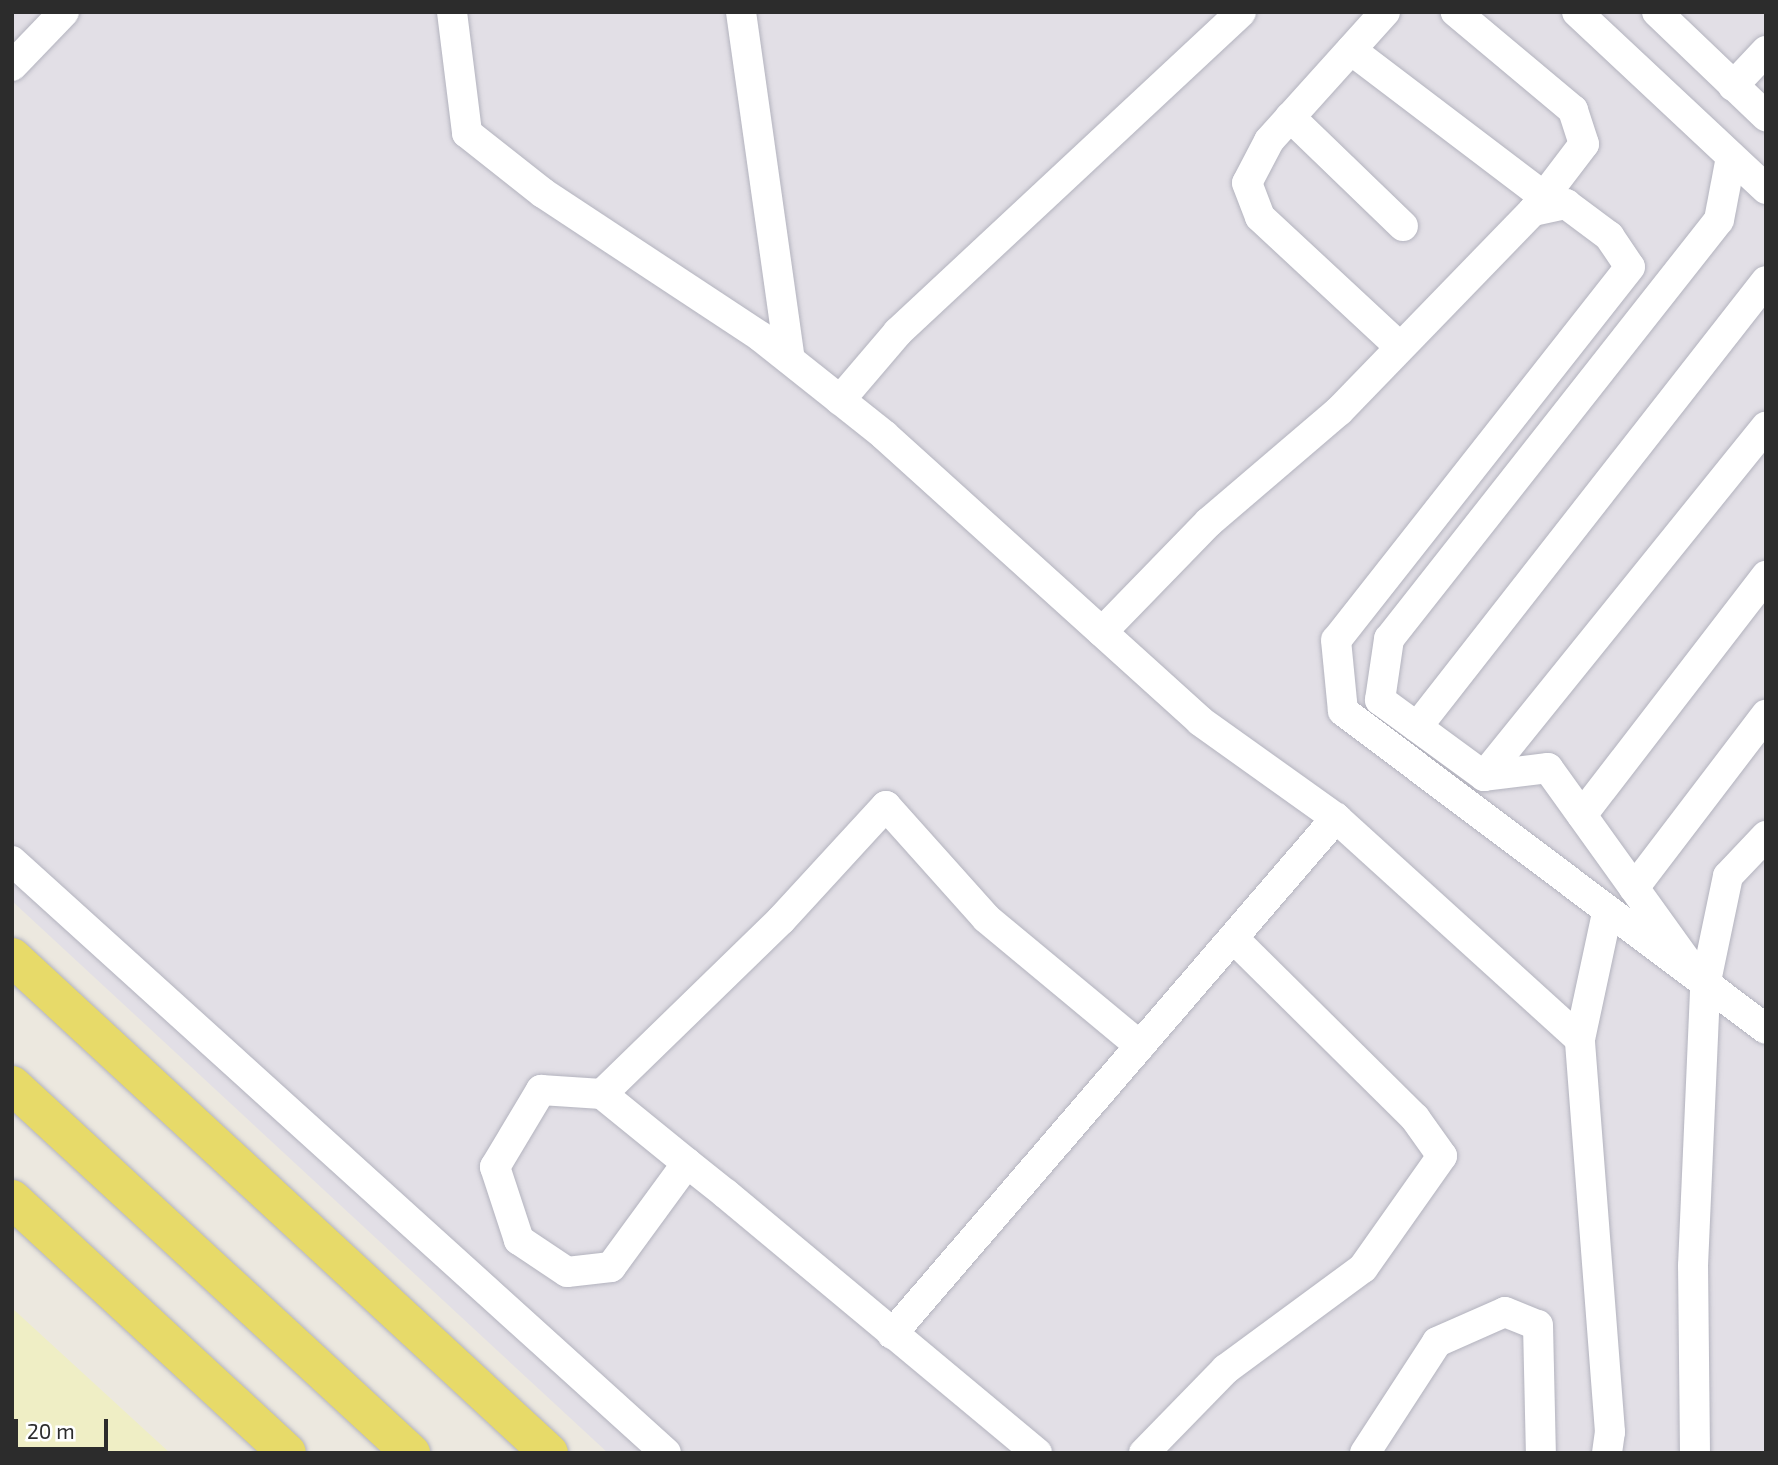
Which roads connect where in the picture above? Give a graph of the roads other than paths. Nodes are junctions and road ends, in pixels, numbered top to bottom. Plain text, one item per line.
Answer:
1 (64, 12) edge
2 (452, 12) edge
3 (741, 12) edge
4 (1241, 12) edge
5 (1385, 12) edge
6 (1456, 12) edge
7 (1577, 12) edge
8 (1657, 12) edge
9 (1351, 50) junction
10 (1766, 51) edge
11 (12, 66) edge
12 (1733, 86) junction
13 (1766, 116) edge
14 (1290, 117) junction
15 (1731, 157) junction
16 (1766, 189) edge
17 (1538, 203) junction
18 (1403, 226) dead end
19 (1766, 281) edge
20 (1400, 347) junction
21 (790, 359) junction
22 (840, 400) junction
23 (1766, 426) edge
24 (1766, 576) edge
25 (1102, 632) junction
26 (1766, 715) edge
27 (1417, 727) junction
28 (1484, 776) junction
29 (1582, 815) junction
30 (1336, 818) junction
31 (1766, 836) edge
32 (12, 861) edge
33 (1634, 888) junction
34 (1607, 913) junction
35 (1233, 938) junction
36 (12, 957) edge
37 (1705, 986) junction
38 (1766, 1029) edge
39 (1580, 1040) junction
40 (1140, 1046) junction
41 (12, 1085) edge
42 (602, 1094) junction
43 (687, 1163) junction
44 (12, 1199) edge
45 (892, 1334) junction
46 (287, 1453) edge
47 (411, 1453) edge
48 (550, 1453) edge
49 (666, 1453) edge
50 (1037, 1453) edge
51 (1144, 1453) edge
52 (1365, 1453) edge
53 (1541, 1453) edge
54 (1607, 1453) edge
55 (1695, 1453) edge

1 - 11 street
2 - 21 street
3 - 21 street
4 - 22 street
5 - 9 street
6 - 17 street
7 - 15 street
8 - 12 street
9 - 14 street
9 - 17 street
10 - 12 street
12 - 13 street
14 - 18 street
14 - 20 street
15 - 16 street
15 - 27 street
17 - 20 street
17 - 34 street
19 - 27 street
20 - 25 street
21 - 22 street
22 - 25 street
23 - 28 street
24 - 29 street
25 - 30 street
26 - 33 street
27 - 28 street
28 - 29 street
29 - 33 street
30 - 35 street
30 - 39 street
31 - 37 street
32 - 49 street
33 - 37 street
34 - 37 street
34 - 39 street
35 - 40 street
35 - 51 street
36 - 48 main road
37 - 38 street
37 - 55 street
39 - 54 street
40 - 42 street
40 - 45 street
41 - 47 main road
42 - 43 street
42 - 43 street
43 - 45 street
44 - 46 main road
45 - 50 street
52 - 53 street

